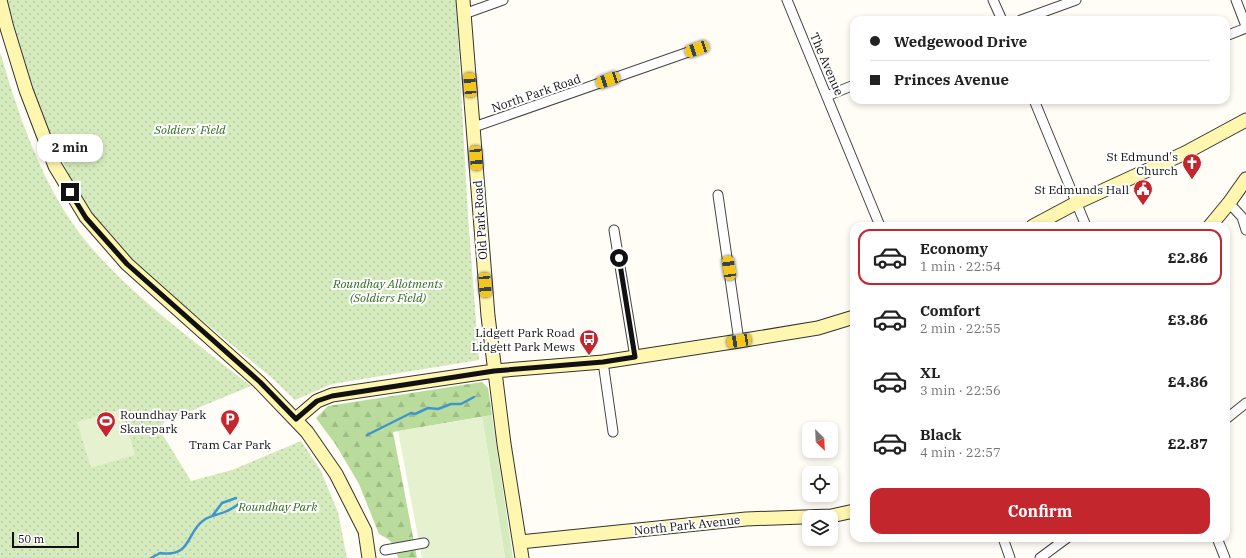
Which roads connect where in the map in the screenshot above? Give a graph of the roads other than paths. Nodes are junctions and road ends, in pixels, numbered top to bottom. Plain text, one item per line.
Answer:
1 (0, 0) edge
2 (463, 0) edge
3 (503, 0) edge
4 (788, 0) edge
5 (993, 0) edge
6 (1076, 0) edge
7 (1236, 0) edge
8 (464, 14) junction
9 (1000, 16) edge
10 (1032, 16) edge
11 (1246, 27) edge
12 (1230, 34) edge
13 (697, 49) dead end
14 (850, 87) edge
15 (827, 96) junction
16 (1036, 104) edge
17 (1246, 120) edge
18 (474, 127) junction
19 (1246, 179) edge
20 (718, 195) dead end
21 (1076, 203) junction
22 (1229, 203) junction
23 (878, 222) edge
24 (1040, 222) edge
25 (1084, 222) edge
26 (1213, 222) edge
27 (614, 230) dead end
28 (1246, 230) edge
29 (850, 317) edge
30 (739, 341) junction
31 (635, 357) junction
32 (603, 362) junction
33 (494, 371) junction
34 (1246, 403) edge
35 (1230, 416) edge
36 (296, 419) junction
37 (613, 432) dead end
38 (850, 512) edge
39 (520, 542) junction
40 (1004, 542) edge
41 (1062, 542) edge
42 (1219, 542) edge
43 (424, 543) dead end
44 (385, 550) dead end
45 (369, 558) edge
46 (522, 558) edge
47 (1010, 558) edge
48 (1040, 558) edge
49 (1225, 558) edge

1 - 36 street
2 - 8 street, Old Park Road
3 - 8 street
4 - 15 street, The Avenue
5 - 9 street
6 - 10 street
7 - 11 street
8 - 18 street, Old Park Road
11 - 12 street
13 - 18 street, North Park Road
14 - 15 street
15 - 23 street, The Avenue
16 - 21 street
17 - 21 street
18 - 33 street, Old Park Road
19 - 22 street
20 - 30 street
21 - 24 street
21 - 25 street
22 - 26 street
22 - 28 street
27 - 31 street
29 - 30 street
30 - 31 street
31 - 32 street
32 - 33 street
32 - 37 street
33 - 36 street
33 - 39 street, Old Park Road
34 - 35 street
36 - 45 street
38 - 39 street, North Park Avenue
39 - 46 street, Old Park Road
40 - 47 street
41 - 48 street
42 - 49 street
43 - 44 street

